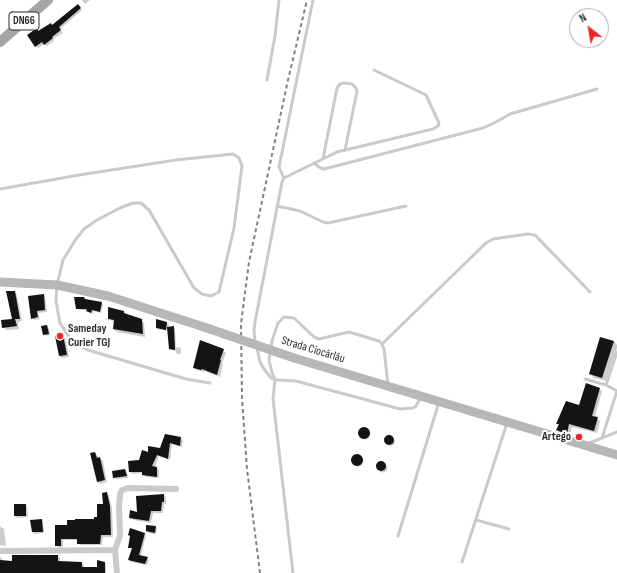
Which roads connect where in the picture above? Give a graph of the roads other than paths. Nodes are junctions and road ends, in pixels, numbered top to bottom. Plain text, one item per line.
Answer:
1 (48, 0) edge
2 (279, 0) edge
3 (313, 0) edge
4 (0, 42) edge
5 (374, 70) dead end
6 (267, 80) dead end
7 (597, 89) dead end
8 (345, 150) junction
9 (323, 159) junction
10 (314, 163) junction
11 (284, 178) junction
12 (0, 189) edge
13 (277, 206) junction
14 (406, 206) dead end
15 (0, 282) edge
16 (57, 285) junction
17 (590, 292) dead end
18 (382, 344) junction
19 (617, 352) edge
20 (275, 379) junction
21 (585, 379) dead end
22 (210, 383) dead end
23 (388, 385) junction
24 (606, 385) junction
25 (421, 395) junction
26 (440, 401) junction
27 (508, 422) junction
28 (617, 432) edge
29 (602, 438) junction
30 (585, 445) junction
31 (617, 454) edge
32 (176, 489) dead end
33 (476, 520) junction
34 (509, 529) dead end
35 (398, 536) dead end
36 (115, 550) junction
37 (0, 551) edge
38 (462, 562) dead end
39 (117, 573) edge
40 (293, 573) edge

1 - 4 main road, DN66
2 - 6 lane
3 - 11 lane
5 - 8 lane
7 - 10 lane
8 - 9 lane
8 - 9 lane
9 - 10 lane
10 - 11 lane
11 - 13 lane
12 - 16 lane
13 - 14 lane
13 - 20 lane
15 - 16 main road, Strada Ciocârlău
16 - 22 lane
16 - 23 main road, Strada Ciocârlău, bridge
17 - 18 lane
18 - 20 lane
18 - 23 lane
19 - 24 lane
20 - 25 lane
20 - 40 lane
21 - 24 lane
23 - 25 main road, Strada Ciocârlău
24 - 29 lane
25 - 26 main road, Strada Ciocârlău
26 - 27 main road, Strada Ciocârlău
26 - 35 lane
27 - 30 main road, Strada Ciocârlău
27 - 33 lane
28 - 29 lane
29 - 30 lane
30 - 31 main road, Strada Ciocârlău
32 - 36 street
33 - 34 lane
33 - 38 lane
36 - 37 street
36 - 39 street

